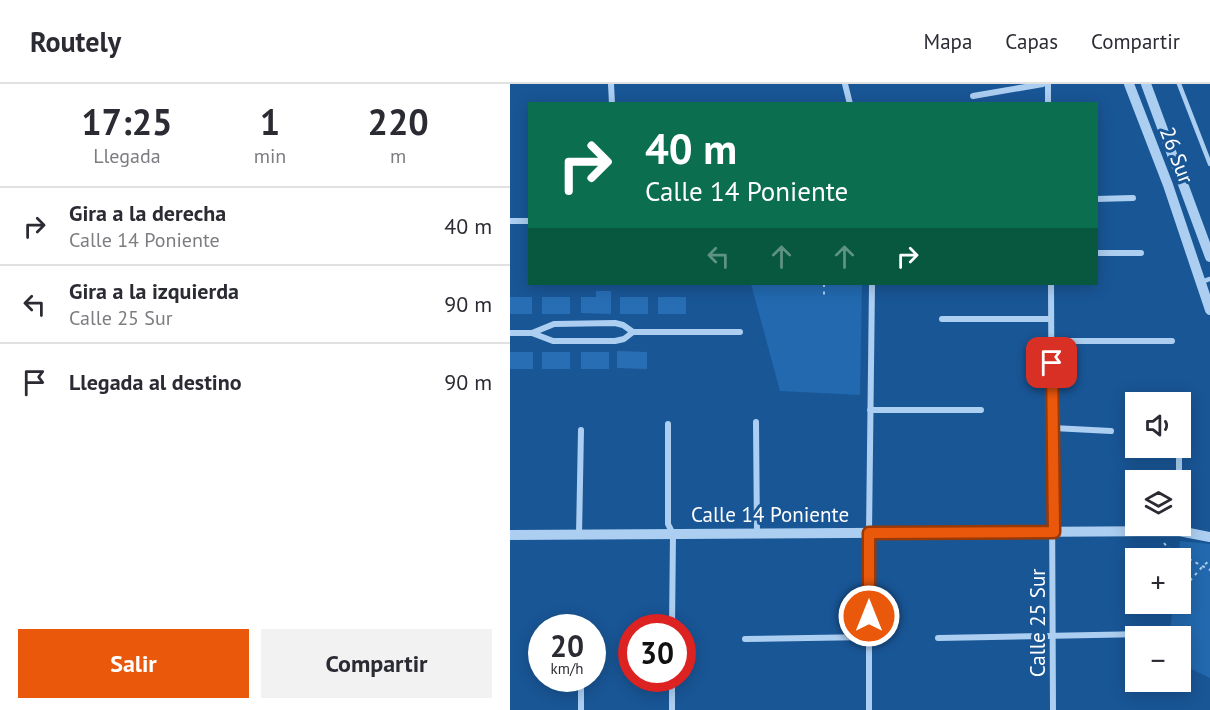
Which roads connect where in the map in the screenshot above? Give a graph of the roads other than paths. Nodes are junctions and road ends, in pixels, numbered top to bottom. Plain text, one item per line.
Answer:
1 (611, 84) edge
2 (846, 84) edge
3 (1046, 84) edge
4 (1129, 84) edge
5 (1146, 84) edge
6 (1179, 84) edge
7 (973, 96) dead end
8 (612, 102) edge
9 (850, 102) edge
10 (1048, 102) edge
11 (1210, 164) edge
12 (1133, 198) dead end
13 (1098, 199) edge
14 (510, 221) edge
15 (528, 221) edge
16 (1098, 253) edge
17 (1141, 253) dead end
18 (1210, 257) edge
19 (1206, 281) edge
20 (872, 285) edge
21 (1051, 285) edge
22 (1210, 310) edge
23 (942, 319) dead end
24 (1051, 319) junction
25 (633, 332) junction
26 (740, 332) dead end
27 (510, 333) edge
28 (532, 333) junction
29 (1052, 341) junction
30 (1172, 341) dead end
31 (870, 410) junction
32 (981, 410) dead end
33 (756, 422) dead end
34 (668, 424) dead end
35 (1053, 428) junction
36 (580, 430) dead end
37 (1111, 431) dead end
38 (1191, 531) edge
39 (1054, 532) junction
40 (1125, 532) edge
41 (869, 533) junction
42 (673, 534) junction
43 (757, 534) junction
44 (510, 535) edge
45 (579, 535) junction
46 (1210, 537) edge
47 (672, 614) edge
48 (1125, 634) edge
49 (1053, 636) junction
50 (869, 637) junction
51 (938, 638) dead end
52 (745, 639) dead end
53 (581, 692) edge
54 (672, 692) edge
55 (581, 710) edge
56 (672, 710) edge
57 (869, 710) edge
58 (1053, 710) edge

1 - 8 street
2 - 9 street
3 - 7 street
3 - 10 street
4 - 19 street, 26 Sur
5 - 18 street, 26 Sur
6 - 11 lane
12 - 13 street
14 - 15 street
16 - 17 street
19 - 22 street, 26 Sur
20 - 31 street
21 - 24 street, Calle 25 Sur
23 - 24 street
24 - 29 street, Calle 25 Sur
25 - 26 street
25 - 28 street
25 - 28 street
27 - 28 street
29 - 30 street
29 - 35 street, Calle 25 Sur
31 - 32 street
31 - 41 street
33 - 43 street
34 - 42 street
35 - 37 street
35 - 39 street, Calle 25 Sur
36 - 45 street
38 - 46 street, Calle 14 Poniente
39 - 40 street, Calle 14 Poniente
39 - 41 street, Calle 14 Poniente
39 - 49 street, Calle 25 Sur
41 - 43 street, Calle 14 Poniente
41 - 50 street
42 - 43 street, Calle 14 Poniente
42 - 45 street, Calle 14 Poniente
42 - 47 street
44 - 45 street, Calle 14 Poniente
48 - 49 street
49 - 51 street
49 - 58 street, Calle 25 Sur
50 - 52 street
50 - 57 street
53 - 55 street
54 - 56 street

